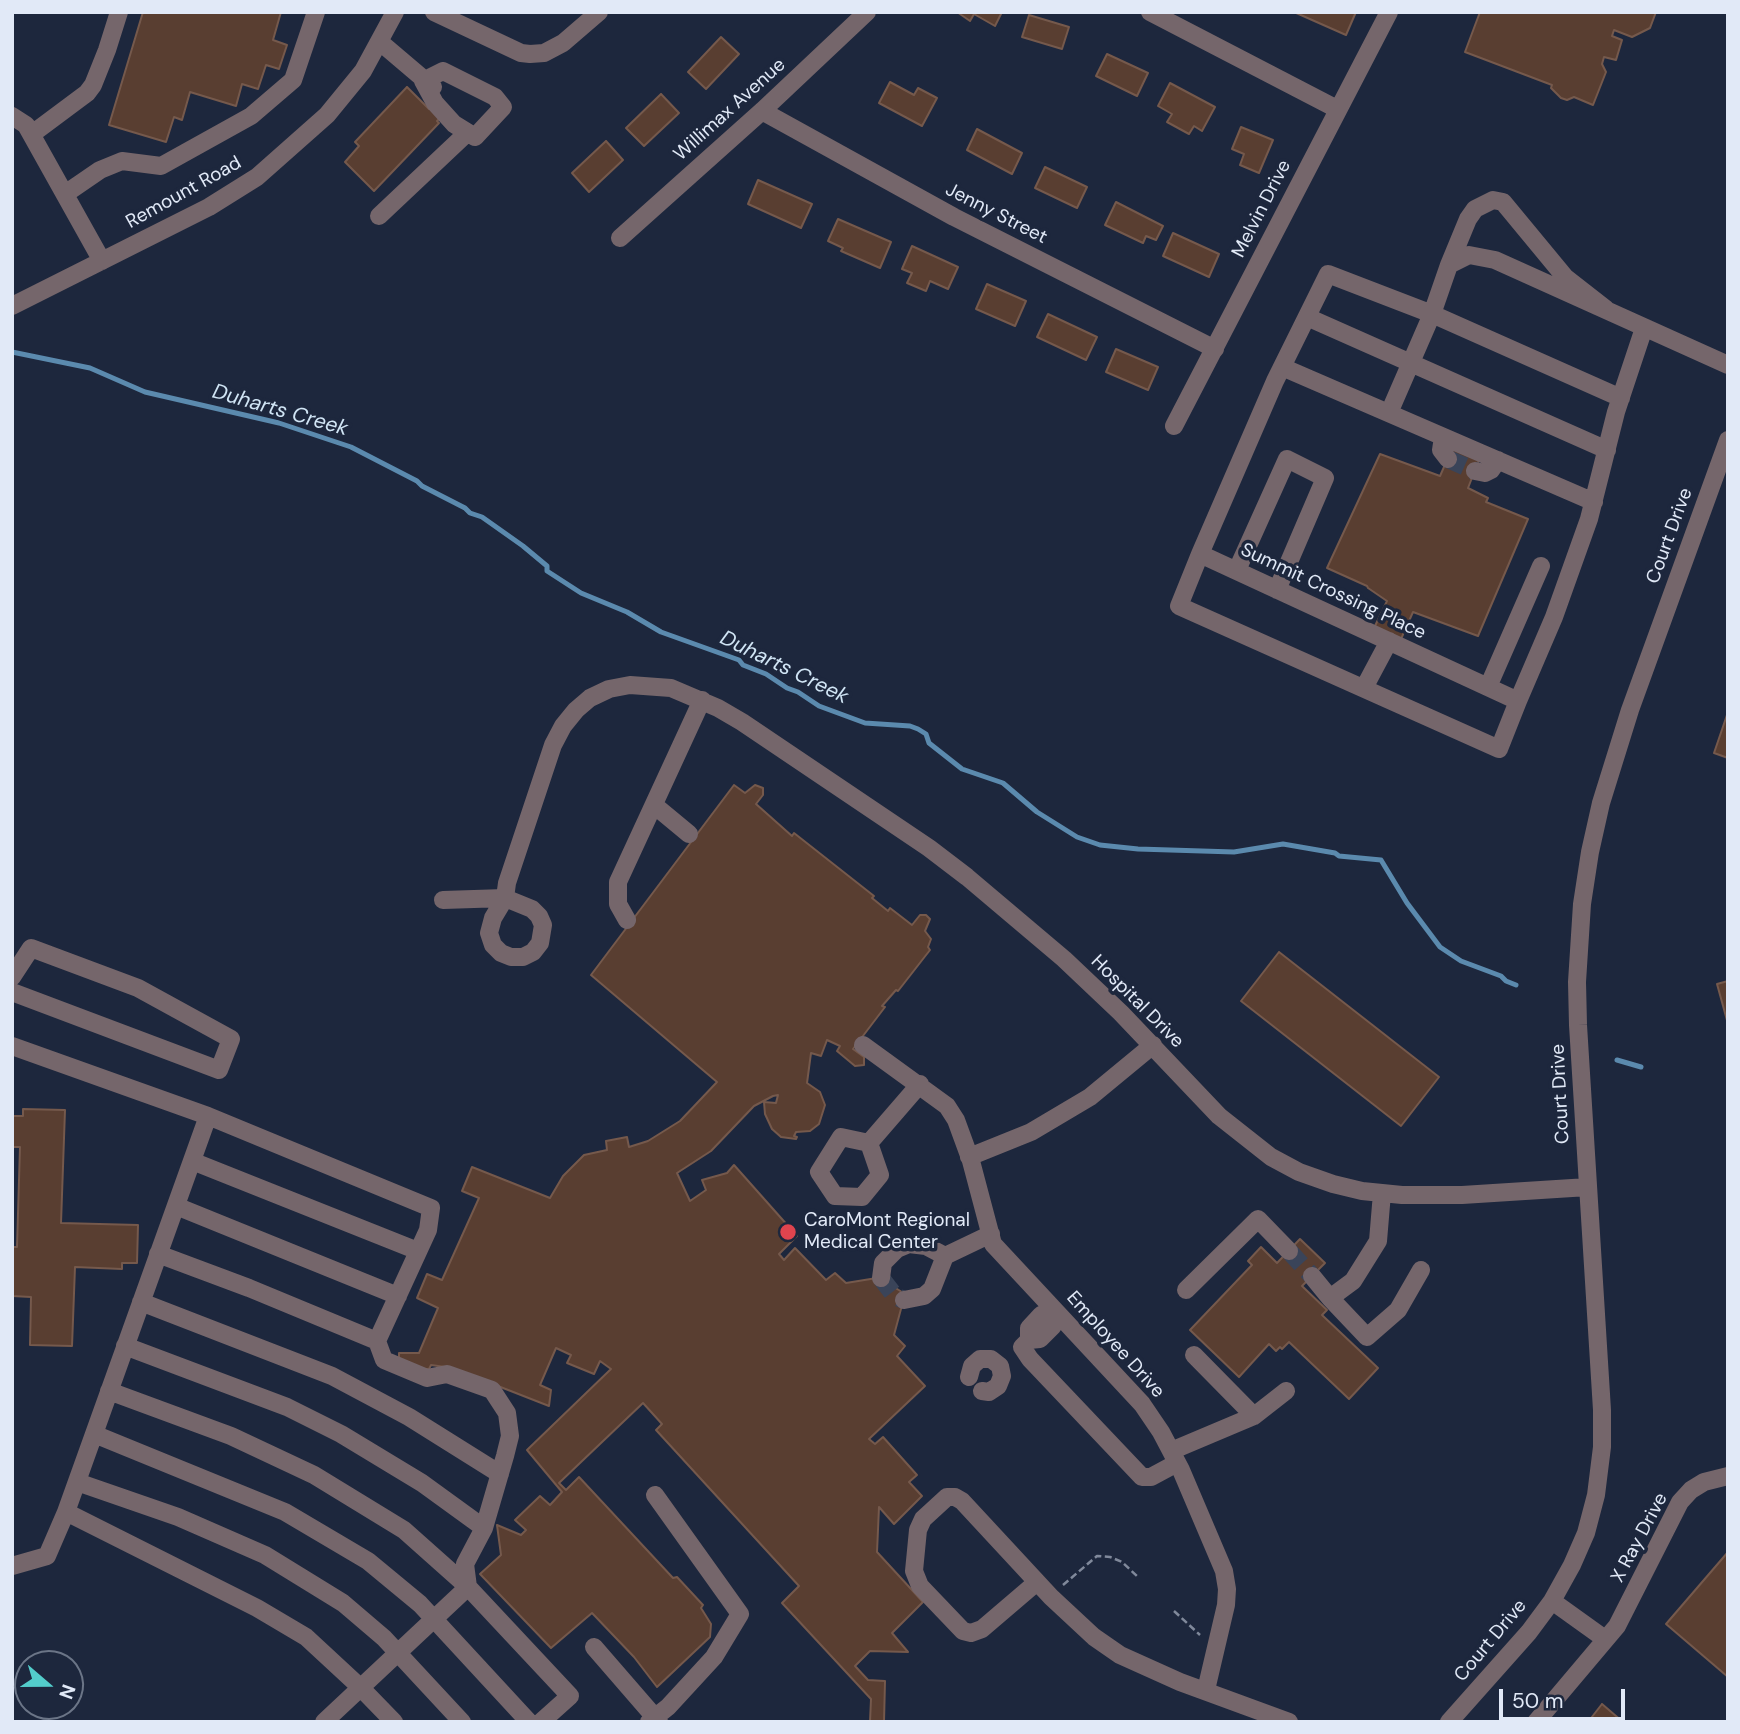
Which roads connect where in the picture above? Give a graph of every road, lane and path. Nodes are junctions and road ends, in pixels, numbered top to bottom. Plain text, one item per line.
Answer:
1 (119, 12) edge
2 (316, 12) edge
3 (396, 12) edge
4 (434, 12) edge
5 (599, 12) edge
6 (867, 12) edge
7 (1150, 12) edge
8 (1389, 12) edge
9 (460, 18) edge
10 (380, 42) junction
11 (423, 81) junction
12 (1336, 109) junction
13 (762, 111) junction
14 (12, 116) edge
15 (467, 133) junction
16 (32, 134) junction
17 (65, 194) junction
18 (379, 216) dead end
19 (620, 238) dead end
20 (102, 261) junction
21 (1449, 265) junction
22 (12, 306) edge
23 (1605, 309) junction
24 (1432, 314) junction
25 (1307, 317) junction
26 (1644, 328) junction
27 (1215, 349) junction
28 (1410, 365) junction
29 (1728, 365) edge
30 (1282, 367) junction
31 (1621, 398) junction
32 (1389, 413) junction
33 (1174, 426) dead end
34 (1443, 437) junction
35 (1728, 440) edge
36 (1607, 450) junction
37 (1448, 459) dead end
38 (1498, 460) junction
39 (1475, 471) dead end
40 (1594, 502) junction
41 (1200, 554) junction
42 (1541, 566) dead end
43 (1237, 570) junction
44 (1277, 590) junction
45 (1389, 641) junction
46 (1488, 687) junction
47 (1364, 688) junction
48 (702, 700) junction
49 (1518, 701) junction
50 (654, 805) junction
51 (689, 834) dead end
52 (443, 900) dead end
53 (627, 920) dead end
54 (12, 977) edge
55 (12, 992) edge
56 (863, 1045) dead end
57 (1153, 1045) junction
58 (12, 1046) edge
59 (920, 1084) junction
60 (208, 1116) junction
61 (869, 1143) dead end
62 (969, 1157) junction
63 (192, 1161) junction
64 (1588, 1187) junction
65 (1382, 1193) junction
66 (176, 1206) junction
67 (991, 1234) junction
68 (418, 1251) junction
69 (1289, 1251) tunnel mouth
70 (158, 1254) junction
71 (946, 1256) junction
72 (1421, 1270) dead end
73 (1312, 1276) tunnel mouth
74 (881, 1278) dead end
75 (1186, 1290) dead end
76 (398, 1296) junction
77 (1330, 1298) junction
78 (904, 1300) dead end
79 (141, 1302) junction
80 (1053, 1314) junction
81 (377, 1341) junction
82 (1026, 1343) junction
83 (125, 1346) junction
84 (1194, 1355) dead end
85 (1000, 1366) junction
86 (969, 1377) dead end
87 (109, 1391) junction
88 (982, 1391) dead end
89 (1286, 1391) dead end
90 (1254, 1416) junction
91 (94, 1433) junction
92 (1174, 1457) junction
93 (500, 1474) junction
94 (1728, 1476) edge
95 (77, 1482) junction
96 (655, 1495) dead end
97 (66, 1512) junction
98 (484, 1528) junction
99 (12, 1566) edge
100 (1138, 1577) dead end
101 (1037, 1582) junction
102 (468, 1587) junction
103 (1051, 1597) junction
104 (1552, 1601) junction
105 (1174, 1611) dead end
106 (434, 1619) junction
107 (1605, 1639) junction
108 (594, 1647) dead end
109 (1216, 1649) junction
110 (398, 1653) junction
111 (360, 1687) junction
112 (1206, 1690) junction
113 (654, 1720) edge
114 (324, 1722) edge
115 (394, 1722) edge
116 (462, 1722) edge
117 (529, 1722) edge
118 (541, 1722) edge
119 (1289, 1722) edge
120 (1449, 1722) edge
121 (1536, 1722) edge

1 - 16 street
2 - 17 street
3 - 10 street, Remount Road
4 - 9 street
5 - 9 street
6 - 13 street, Willimax Avenue
7 - 12 street
8 - 12 street, Melvin Drive
10 - 11 street
10 - 20 street, Remount Road
11 - 15 street
11 - 15 street
12 - 27 street, Melvin Drive
13 - 19 street, Willimax Avenue
13 - 27 street, Jenny Street
14 - 16 street
15 - 18 street
16 - 17 street
17 - 20 street
20 - 22 street, Remount Road
21 - 23 street
21 - 23 street
21 - 24 street
23 - 26 street
24 - 25 street
24 - 28 street
24 - 31 street
25 - 28 street
25 - 30 street
26 - 29 street
26 - 31 street
27 - 33 street, Melvin Drive
28 - 32 street
28 - 36 street
30 - 32 street
30 - 41 street
31 - 36 street
32 - 34 street
34 - 37 street
34 - 38 street
35 - 64 street, Court Drive
36 - 40 street
38 - 39 street
38 - 40 street
40 - 49 street
41 - 43 street, Summit Crossing Place
41 - 47 street
42 - 46 street
43 - 44 street, Summit Crossing Place
43 - 44 street
44 - 45 street, Summit Crossing Place
45 - 46 street, Summit Crossing Place
45 - 47 street
46 - 49 street, Summit Crossing Place
47 - 49 street
48 - 50 street
48 - 52 street, Hospital Drive
48 - 57 street, Hospital Drive
50 - 51 street
50 - 53 street
54 - 55 street
56 - 59 street
57 - 62 street
57 - 65 street, Hospital Drive
58 - 60 street
59 - 61 street
59 - 62 street, Employee Drive
60 - 63 street
60 - 68 street
62 - 67 street, Employee Drive
63 - 66 street
63 - 68 street
64 - 65 street, Hospital Drive
64 - 104 street, Court Drive
65 - 77 street
66 - 70 street
66 - 76 street
67 - 71 street
67 - 80 street, Employee Drive
68 - 76 street
69 - 75 street
70 - 79 street
70 - 81 street
71 - 74 street
71 - 78 street
72 - 77 street
73 - 77 street
76 - 81 street
79 - 83 street
79 - 93 street
80 - 82 street
80 - 92 street, Employee Drive
81 - 93 street
82 - 85 street
82 - 92 street
83 - 87 street
83 - 98 street
84 - 90 street
85 - 86 street
85 - 88 street
87 - 91 street
87 - 102 street
89 - 90 street
90 - 92 street
91 - 95 street
91 - 106 street
92 - 109 street, Employee Drive
93 - 98 street
94 - 107 street, X Ray Drive
95 - 97 street
95 - 110 street
96 - 113 street
97 - 99 street
97 - 111 street
98 - 102 street
100 - 103 path
101 - 101 street
101 - 103 street
102 - 106 street
102 - 118 street
103 - 112 street
104 - 107 street
104 - 120 street, Court Drive
105 - 109 path
106 - 110 street
106 - 117 street
107 - 121 street, X Ray Drive
108 - 113 street
109 - 112 street, Employee Drive
110 - 111 street
110 - 116 street
111 - 114 street
111 - 115 street
112 - 119 street

